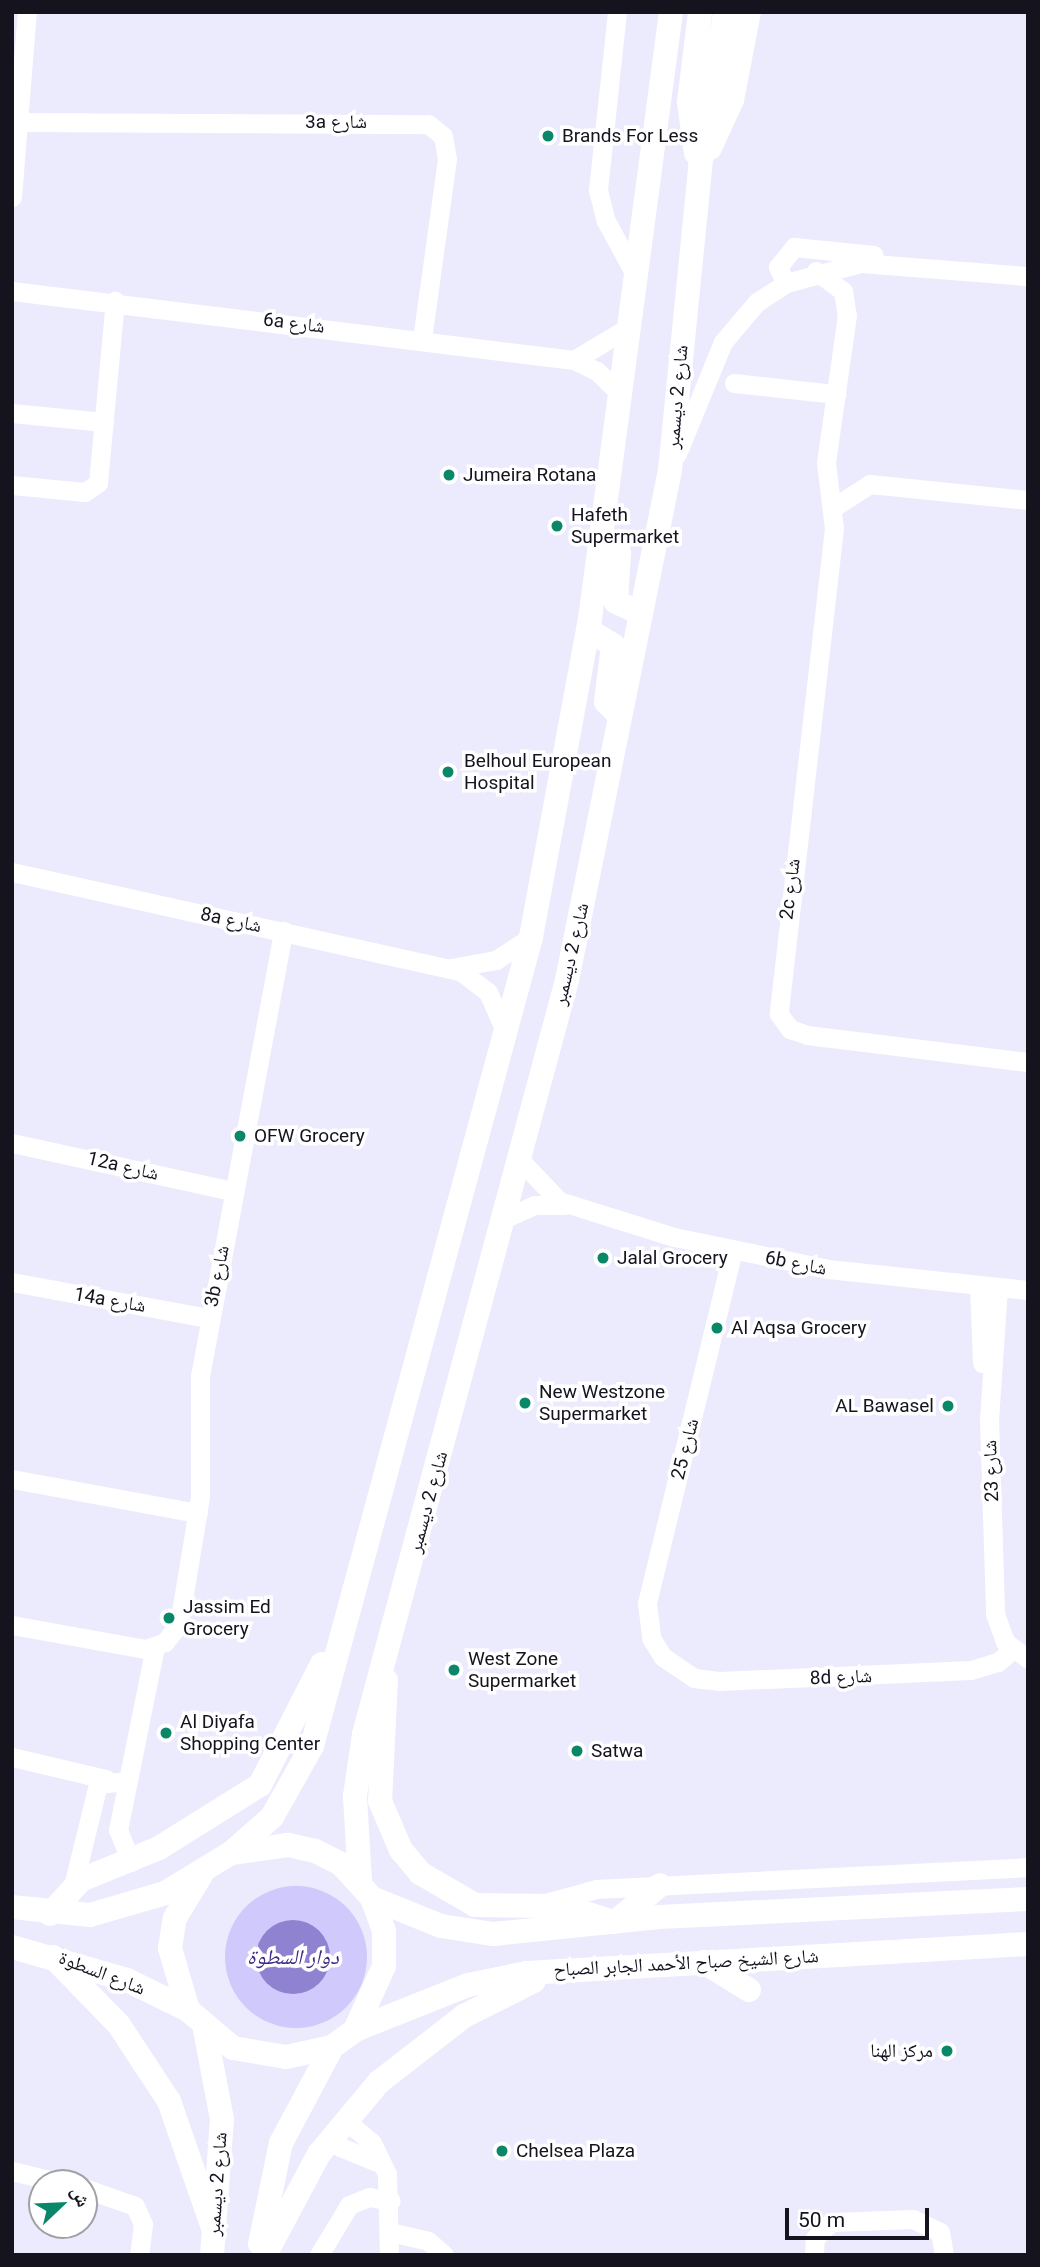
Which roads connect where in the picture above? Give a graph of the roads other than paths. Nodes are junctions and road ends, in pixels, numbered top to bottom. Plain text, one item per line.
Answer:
1 (27, 12) edge
2 (617, 12) edge
3 (700, 12) edge
4 (725, 12) edge
5 (749, 12) edge
6 (668, 17) edge
7 (19, 122) junction
8 (700, 167) junction
9 (12, 197) edge
10 (902, 262) junction
11 (816, 271) junction
12 (1028, 276) edge
13 (637, 278) junction
14 (786, 283) junction
15 (12, 291) edge
16 (115, 301) junction
17 (629, 327) junction
18 (422, 339) junction
19 (575, 360) junction
20 (734, 383) dead end
21 (836, 394) junction
22 (621, 396) junction
23 (12, 413) edge
24 (104, 422) junction
25 (670, 470) junction
26 (12, 485) edge
27 (1028, 500) edge
28 (834, 507) junction
29 (602, 541) junction
30 (641, 614) junction
31 (588, 630) junction
32 (619, 715) junction
33 (12, 872) edge
34 (283, 931) junction
35 (531, 937) junction
36 (450, 968) junction
37 (505, 1031) junction
38 (1028, 1062) edge
39 (12, 1143) edge
40 (520, 1160) junction
41 (233, 1191) junction
42 (569, 1206) junction
43 (502, 1220) junction
44 (733, 1250) junction
45 (12, 1282) edge
46 (989, 1287) junction
47 (1028, 1290) edge
48 (209, 1318) junction
49 (12, 1479) edge
50 (198, 1513) junction
51 (342, 1622) junction
52 (12, 1625) edge
53 (155, 1647) junction
54 (657, 1648) joint
55 (1020, 1654) edge
56 (385, 1664) junction
57 (12, 1757) edge
58 (106, 1779) junction
59 (126, 1782) junction
60 (231, 1853) junction
61 (131, 1862) junction
62 (1028, 1867) edge
63 (206, 1869) junction
64 (660, 1885) junction
65 (73, 1886) junction
66 (366, 1889) junction
67 (1028, 1899) edge
68 (541, 1905) junction
69 (12, 1907) edge
70 (50, 1914) junction
71 (614, 1923) junction
72 (1028, 1944) edge
73 (12, 1947) edge
74 (50, 1954) junction
75 (704, 1962) junction
76 (557, 1970) junction
77 (749, 1990) dead end
78 (188, 2010) junction
79 (205, 2030) junction
80 (355, 2030) junction
81 (332, 2046) junction
82 (345, 2120) junction
83 (328, 2142) junction
84 (383, 2165) junction
85 (98, 2192) edge
86 (391, 2201) junction
87 (213, 2243) edge
88 (390, 2244) edge
89 (139, 2255) edge
90 (259, 2255) edge
91 (265, 2255) edge
92 (319, 2255) edge
93 (432, 2255) edge
94 (444, 2255) edge
95 (814, 2255) edge
96 (944, 2255) edge

1 - 7 street
2 - 13 street
3 - 8 main road
4 - 8 main road, شارع 2 ديسمبر
5 - 8 main road
6 - 13 main road
7 - 9 street
7 - 18 street, 3a شارع
8 - 25 main road, شارع 2 ديسمبر
10 - 11 street
10 - 12 street
10 - 14 street
11 - 14 street
11 - 21 street, 2c شارع
13 - 17 main road
14 - 25 street
15 - 16 street, 6a شارع
16 - 18 street, 6a شارع
16 - 24 street
17 - 19 street
17 - 22 main road
18 - 19 street, 6a شارع
19 - 22 street, 6a شارع
20 - 21 street
21 - 28 street, 2c شارع
22 - 29 main road
23 - 24 street
24 - 26 street
25 - 30 main road, شارع 2 ديسمبر
27 - 28 street
28 - 38 street, 2c شارع
29 - 30 main road
29 - 31 main road
30 - 32 main road, شارع 2 ديسمبر
31 - 32 main road
31 - 35 main road
32 - 40 main road, شارع 2 ديسمبر
33 - 34 street, 8a شارع
34 - 36 street, 8a شارع
34 - 41 street, 3b شارع
35 - 36 street, 8a شارع
35 - 37 main road
36 - 37 street, 8a شارع
37 - 51 main road
39 - 41 street, 12a شارع
40 - 42 street, 6b شارع
40 - 43 main road, شارع 2 ديسمبر
41 - 48 street, 3b شارع
42 - 43 street, 6b شارع
42 - 44 street, 6b شارع
43 - 56 main road, شارع 2 ديسمبر
44 - 46 street, 6b شارع
44 - 54 street, شارع 25
45 - 48 street, 14a شارع
46 - 47 street, 6b شارع
46 - 55 street, شارع 23
48 - 50 street, 3b شارع
49 - 50 street
50 - 53 street, 3b شارع
51 - 60 main road
51 - 61 main road
52 - 53 street
53 - 59 street
54 - 55 street, 8d شارع
56 - 66 main road, شارع 2 ديسمبر
56 - 68 main road
57 - 58 street
58 - 59 street
58 - 65 street
59 - 61 street
60 - 63 main road
60 - 66 main road
61 - 65 main road
62 - 64 street
63 - 70 main road
63 - 78 main road
64 - 68 street
64 - 71 main road
65 - 70 main road
66 - 71 main road, شارع الشيخ صباح الأحمد الجابر الصباح
66 - 80 main road
67 - 71 main road, شارع الشيخ صباح الأحمد الجابر الصباح
68 - 71 main road
69 - 70 main road
72 - 75 main road, شارع الشيخ صباح الأحمد الجابر الصباح
73 - 74 main road, شارع السطوة
74 - 78 main road, شارع السطوة
74 - 87 main road
75 - 76 main road, شارع الشيخ صباح الأحمد الجابر الصباح
75 - 77 main road
76 - 80 main road, شارع الشيخ صباح الأحمد الجابر الصباح
76 - 82 main road
78 - 79 main road
79 - 81 main road
79 - 87 main road, شارع 2 ديسمبر
80 - 81 main road
81 - 90 main road
82 - 83 main road
82 - 84 street
83 - 84 street
83 - 91 main road
84 - 86 street
85 - 89 street
86 - 88 street
86 - 92 street
88 - 93 street
88 - 94 street
95 - 96 street

